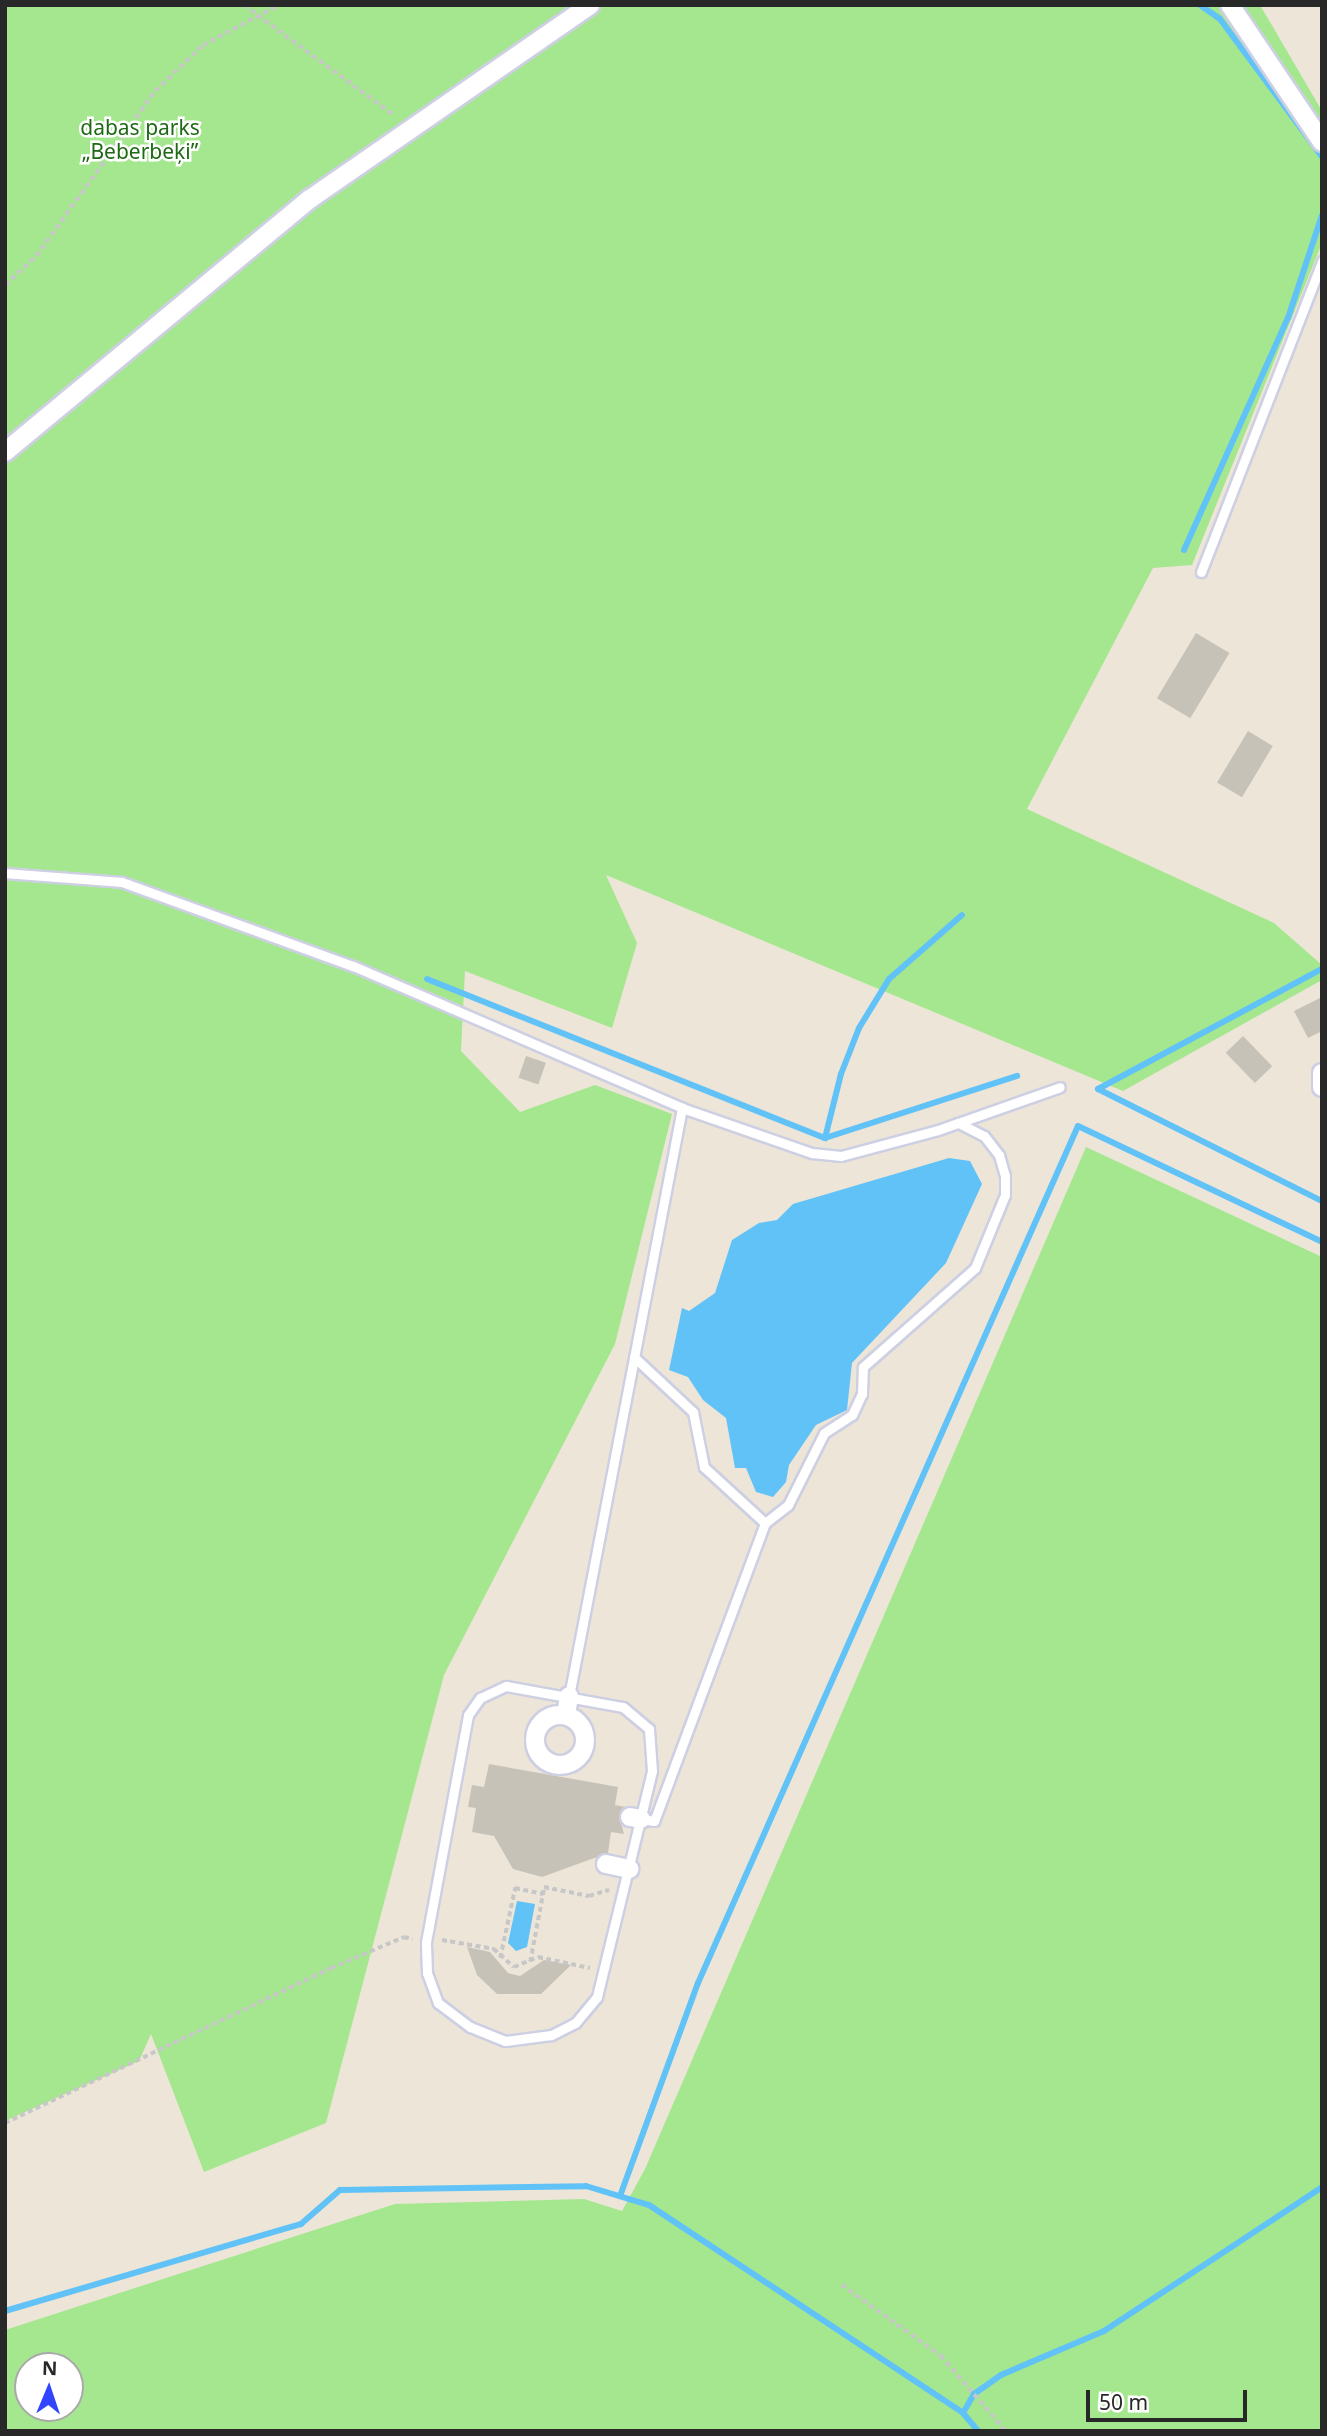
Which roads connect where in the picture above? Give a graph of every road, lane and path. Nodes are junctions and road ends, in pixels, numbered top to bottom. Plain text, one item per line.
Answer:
1 (244, 5) edge
2 (279, 5) edge
3 (590, 5) edge
4 (1230, 5) edge
5 (258, 16) junction
6 (410, 127) junction
7 (1322, 142) edge
8 (1322, 261) edge
9 (5, 285) edge
10 (5, 452) edge
11 (1201, 572) dead end
12 (5, 873) edge
13 (1322, 1073) edge
14 (1060, 1087) dead end
15 (1322, 1087) edge
16 (682, 1108) junction
17 (958, 1123) junction
18 (634, 1357) junction
19 (765, 1523) junction
20 (569, 1696) junction
21 (566, 1715) dead end
22 (636, 1818) junction
23 (606, 1864) dead end
24 (628, 1872) junction
25 (543, 1894) junction
26 (426, 1939) junction
27 (500, 1959) junction
28 (529, 1964) junction
29 (605, 1971) junction
30 (5, 2123) edge
31 (842, 2285) dead end
32 (1006, 2431) edge

1 - 5 path
2 - 5 path
3 - 6 street
4 - 7 street
5 - 6 path
5 - 9 path
6 - 10 street
8 - 11 lane
12 - 16 lane
13 - 15 street
14 - 17 lane
16 - 17 lane
16 - 18 lane
17 - 19 lane
18 - 19 lane
18 - 20 lane
19 - 22 lane
20 - 21 street
20 - 22 lane
20 - 26 lane
22 - 24 lane
23 - 24 street
24 - 25 path
24 - 29 lane
25 - 27 path
25 - 28 path
26 - 27 path
26 - 29 lane
26 - 30 path
27 - 28 path
28 - 29 path
31 - 32 path

